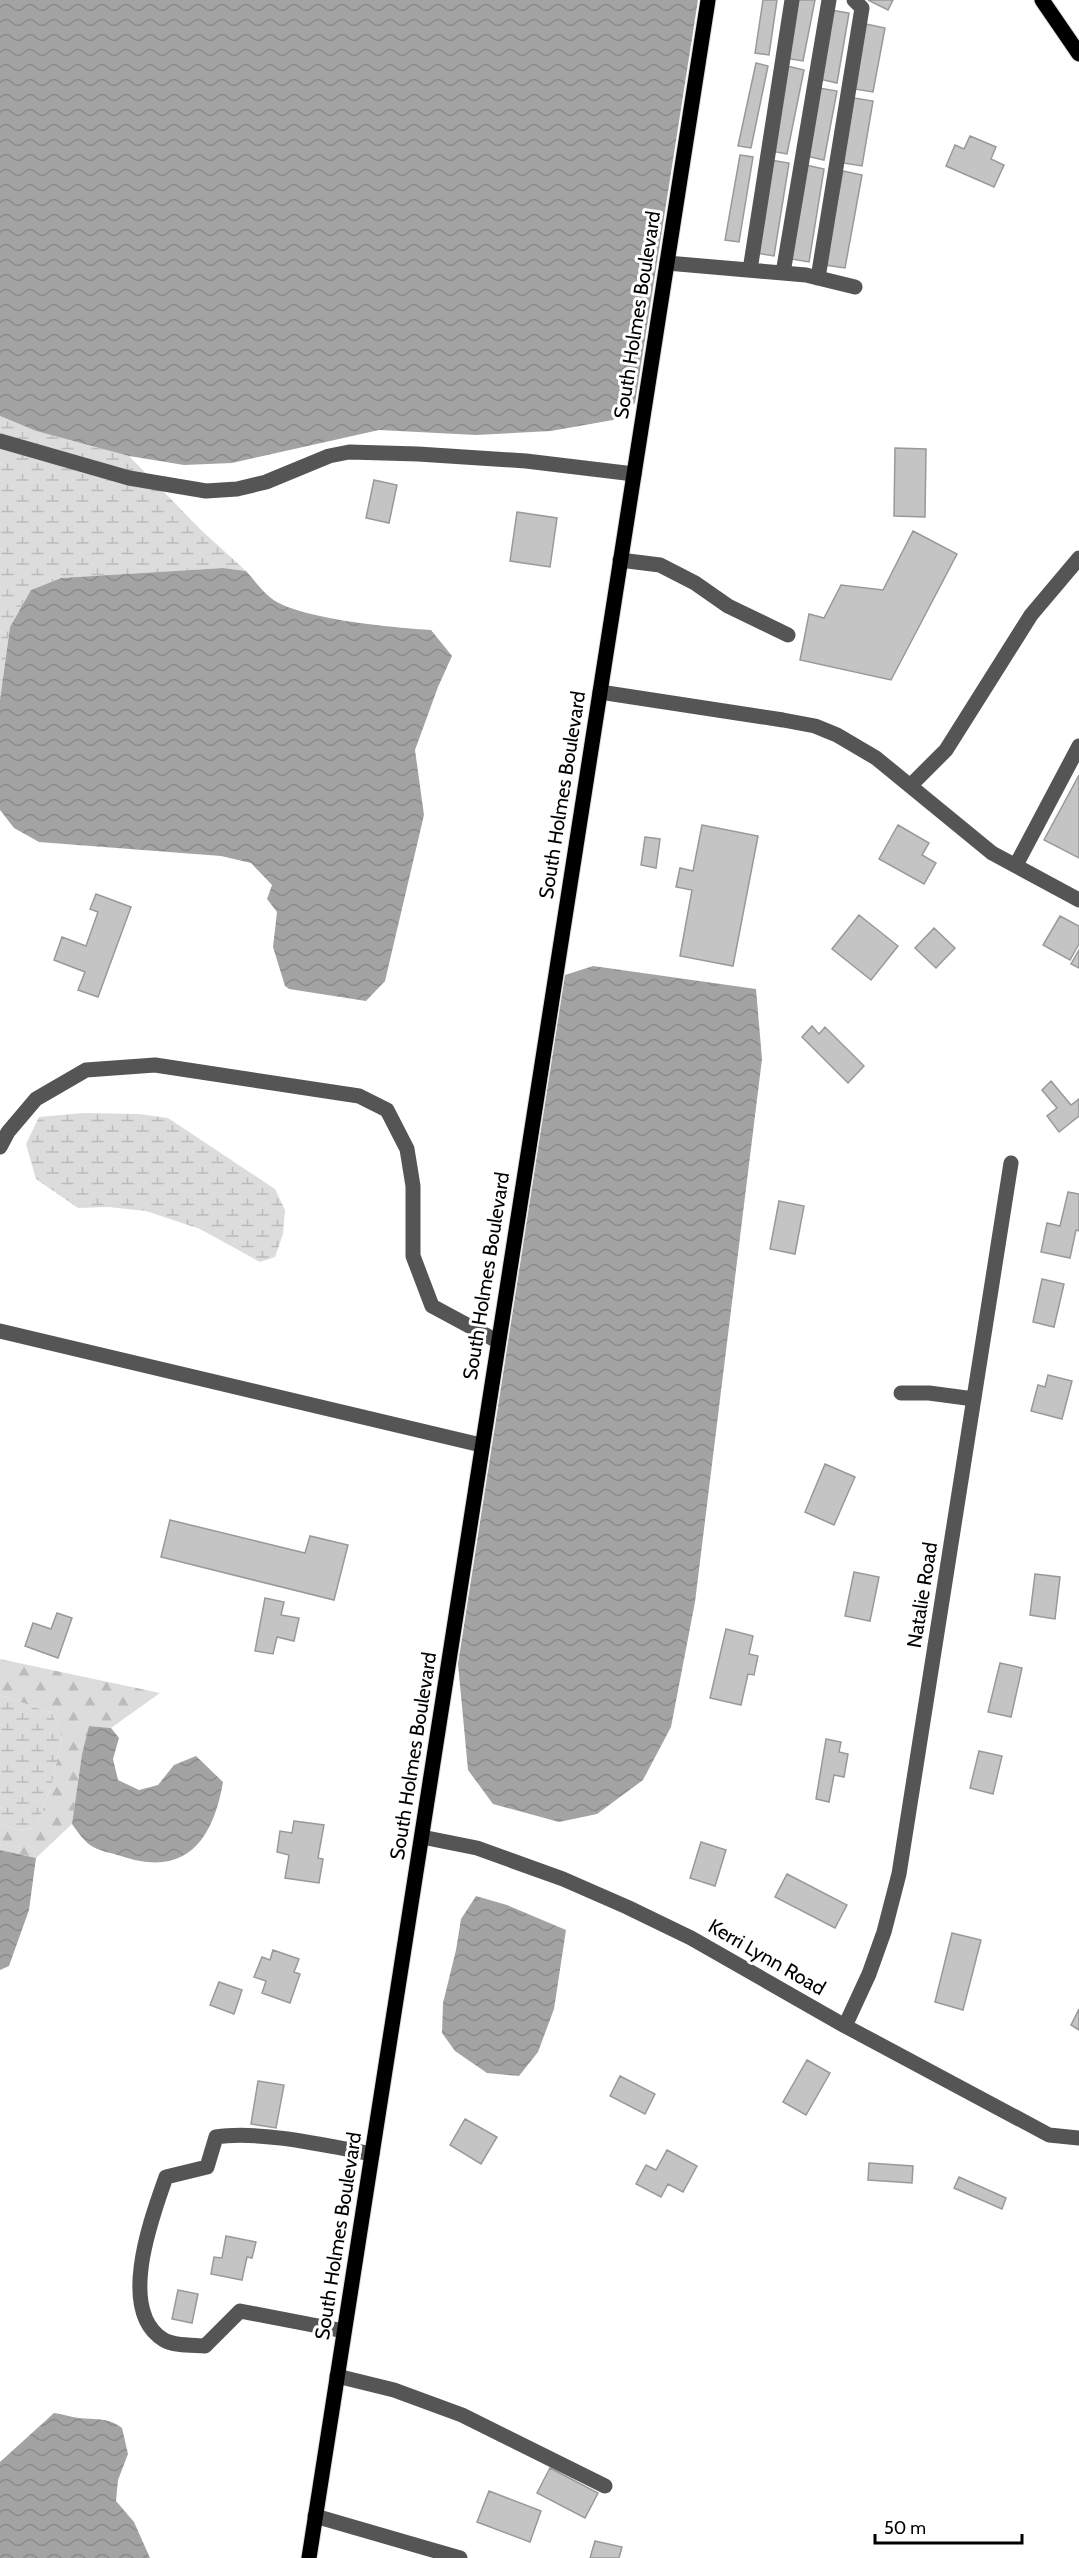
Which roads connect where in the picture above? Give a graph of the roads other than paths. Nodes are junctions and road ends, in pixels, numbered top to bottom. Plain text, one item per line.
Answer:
1 (708, 0) edge
2 (792, 0) edge
3 (828, 0) edge
4 (1042, 0) edge
5 (858, 4) edge
6 (1079, 54) edge
7 (667, 262) junction
8 (750, 270) junction
9 (783, 273) junction
10 (818, 278) junction
11 (855, 287) dead end
12 (0, 441) edge
13 (634, 474) junction
14 (1079, 558) edge
15 (620, 560) junction
16 (788, 635) dead end
17 (600, 692) junction
18 (1079, 746) edge
19 (910, 786) junction
20 (1016, 865) junction
21 (1079, 900) edge
22 (0, 1148) edge
23 (1011, 1163) dead end
24 (0, 1331) edge
25 (497, 1341) junction
26 (901, 1394) dead end
27 (974, 1399) junction
28 (481, 1445) junction
29 (422, 1837) junction
30 (844, 2026) junction
31 (1079, 2138) edge
32 (372, 2154) junction
33 (344, 2331) junction
34 (337, 2376) junction
35 (605, 2487) dead end
36 (315, 2516) junction
37 (309, 2558) edge
38 (460, 2558) edge

1 - 7 main road, South Holmes Boulevard
2 - 8 street
3 - 9 street
4 - 6 main road
5 - 10 street
7 - 8 street
7 - 13 main road, South Holmes Boulevard
8 - 9 street
9 - 10 street
10 - 11 street
12 - 13 street
13 - 15 main road, South Holmes Boulevard
14 - 19 street
15 - 16 street
15 - 17 main road, South Holmes Boulevard
17 - 19 street
17 - 25 main road, South Holmes Boulevard
18 - 20 street
19 - 20 street
20 - 21 street
22 - 25 street
23 - 27 street, Natalie Road
24 - 28 street
25 - 28 main road, South Holmes Boulevard
26 - 27 street
27 - 30 street, Natalie Road
28 - 29 main road, South Holmes Boulevard
29 - 30 street, Kerri Lynn Road
29 - 32 main road, South Holmes Boulevard
30 - 31 street, Kerri Lynn Road
32 - 33 main road, South Holmes Boulevard
32 - 33 street
33 - 34 main road, South Holmes Boulevard
34 - 35 street
34 - 36 main road, South Holmes Boulevard
36 - 37 main road, South Holmes Boulevard
36 - 38 street

